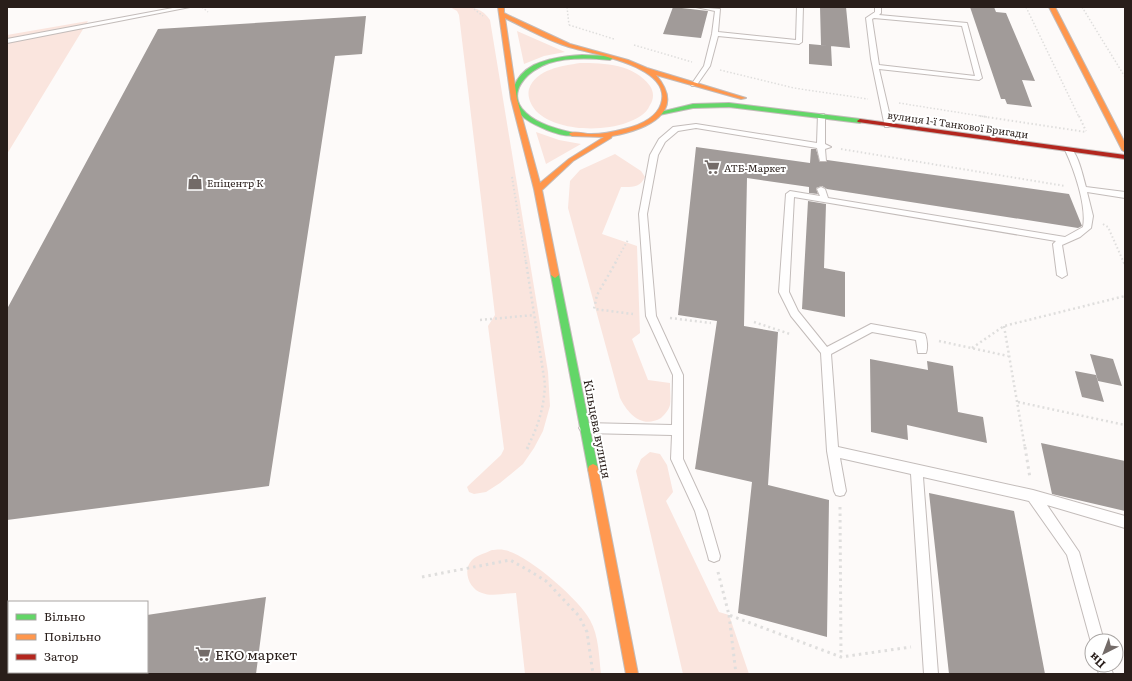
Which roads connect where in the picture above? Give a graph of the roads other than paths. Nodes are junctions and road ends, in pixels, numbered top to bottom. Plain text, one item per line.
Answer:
1 (187, 7) edge
2 (699, 7) edge
3 (800, 7) edge
4 (878, 7) edge
5 (1052, 7) edge
6 (502, 11) edge
7 (874, 16) junction
8 (715, 34) junction
9 (7, 41) edge
10 (610, 58) junction
11 (876, 67) junction
12 (645, 69) junction
13 (694, 85) junction
14 (514, 99) junction
15 (788, 111) junction
16 (659, 113) junction
17 (821, 116) junction
18 (888, 125) junction
19 (616, 134) junction
20 (824, 146) junction
21 (1069, 150) junction
22 (1125, 150) edge
23 (1125, 157) edge
24 (823, 159) dead end
25 (538, 189) junction
26 (821, 189) dead end
27 (1082, 189) junction
28 (1125, 195) edge
29 (825, 200) junction
30 (1067, 240) junction
31 (1062, 275) dead end
32 (922, 350) dead end
33 (826, 352) junction
34 (585, 428) junction
35 (677, 430) junction
36 (833, 451) junction
37 (917, 470) junction
38 (840, 491) road end
39 (1033, 496) junction
40 (1125, 522) edge
41 (714, 556) road end
42 (1095, 633) edge
43 (632, 674) edge
44 (931, 674) edge

1 - 9 lane
2 - 8 lane
3 - 8 lane
4 - 7 lane
5 - 22 main road
6 - 10 main road, Кільцева вулиця
6 - 14 main road, Кільцева вулиця
7 - 11 lane
7 - 11 lane
8 - 13 lane
10 - 12 main road, Кільцева вулиця
10 - 14 main road, Кільцева вулиця
11 - 18 lane
12 - 13 main road, вулиця 1-ї Танкової Бригади
12 - 16 main road, Кільцева вулиця
13 - 15 main road, вулиця 1-ї Танкової Бригади
14 - 19 main road, Кільцева вулиця
14 - 25 main road, Кільцева вулиця
15 - 16 main road, вулиця 1-ї Танкової Бригади
15 - 17 main road, вулиця 1-ї Танкової Бригади
16 - 19 main road, Кільцева вулиця
17 - 18 main road, вулиця 1-ї Танкової Бригади
17 - 20 lane
18 - 21 main road, вулиця 1-ї Танкової Бригади
19 - 25 main road, Кільцева вулиця
20 - 24 lane
20 - 35 lane
21 - 23 main road, вулиця 1-ї Танкової Бригади
21 - 27 lane
25 - 34 main road, Кільцева вулиця
26 - 29 lane
27 - 28 lane
27 - 30 lane
29 - 30 lane
29 - 33 lane
30 - 31 lane
32 - 33 lane
33 - 36 lane
34 - 35 lane
34 - 43 main road, Кільцева вулиця
35 - 41 lane
36 - 37 lane
36 - 38 lane
37 - 39 lane
37 - 44 lane
39 - 40 lane
39 - 42 lane

